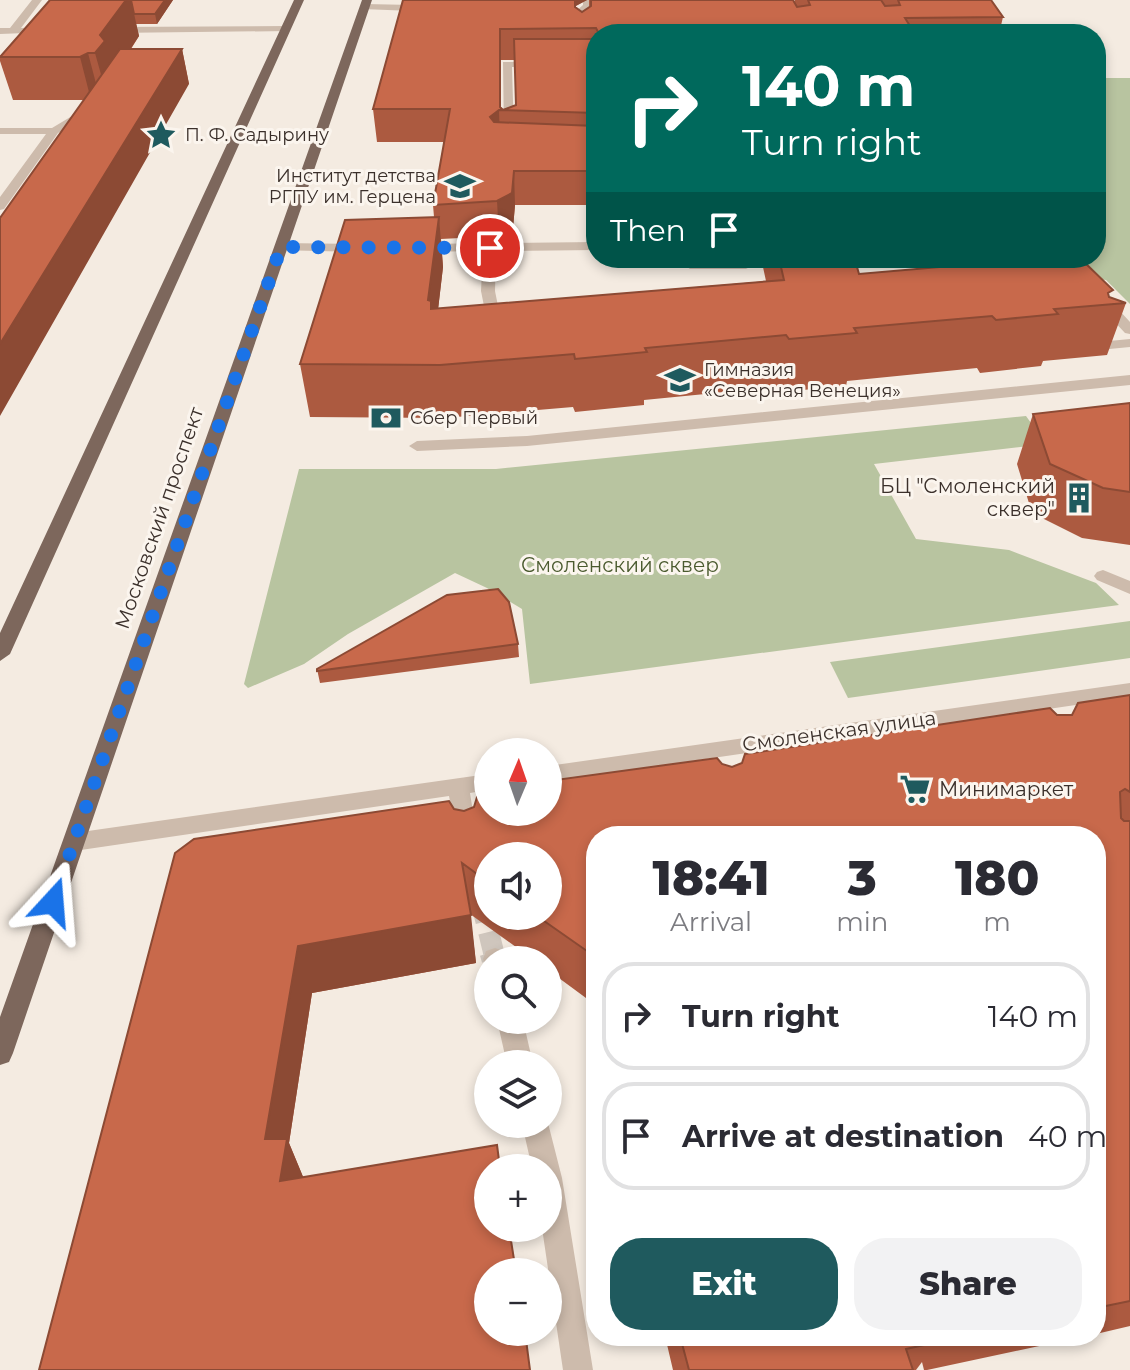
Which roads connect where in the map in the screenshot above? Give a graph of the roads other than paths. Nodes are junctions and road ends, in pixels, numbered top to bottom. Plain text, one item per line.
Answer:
1 (37, 0) edge
2 (299, 0) edge
3 (588, 0) edge
4 (366, 4) edge
5 (413, 8) edge
6 (605, 10) edge
7 (566, 12) edge
8 (580, 12) junction
9 (286, 29) junction
10 (56, 30) edge
11 (98, 30) edge
12 (0, 31) edge
13 (13, 31) junction
14 (583, 36) edge
15 (586, 64) edge
16 (105, 100) edge
17 (0, 131) edge
18 (54, 131) junction
19 (508, 138) edge
20 (0, 206) edge
21 (586, 246) edge
22 (281, 247) junction
23 (371, 248) edge
24 (398, 248) edge
25 (490, 248) junction
26 (1082, 294) edge
27 (526, 319) edge
28 (1130, 330) edge
29 (1130, 343) edge
30 (1099, 346) edge
31 (1130, 380) edge
32 (417, 446) dead end
33 (1103, 576) dead end
34 (1130, 588) edge
35 (0, 653) edge
36 (1130, 690) edge
37 (1010, 707) junction
38 (1025, 731) edge
39 (703, 751) junction
40 (562, 772) edge
41 (712, 777) edge
42 (474, 784) edge
43 (458, 787) junction
44 (74, 842) junction
45 (468, 849) edge
46 (0, 1053) edge
47 (558, 1242) edge
48 (578, 1370) edge

1 - 13 street
2 - 9 main road
3 - 8 street
4 - 5 street
4 - 22 main road, Московский проспект
6 - 8 street
7 - 8 street
8 - 14 street
9 - 11 street
9 - 35 main road
10 - 13 street
12 - 13 street
15 - 19 street
16 - 18 street
17 - 18 street
18 - 20 street
21 - 25 street
22 - 23 street
22 - 44 main road, Московский проспект
24 - 25 street
25 - 27 street
26 - 28 street
29 - 30 street
31 - 32 street
33 - 34 street
36 - 37 street, Смоленская улица
37 - 38 street
37 - 39 street, Смоленская улица
39 - 40 street, Смоленская улица
39 - 41 street
42 - 43 street
43 - 44 street
43 - 45 street
44 - 46 main road, Московский проспект
47 - 48 street

